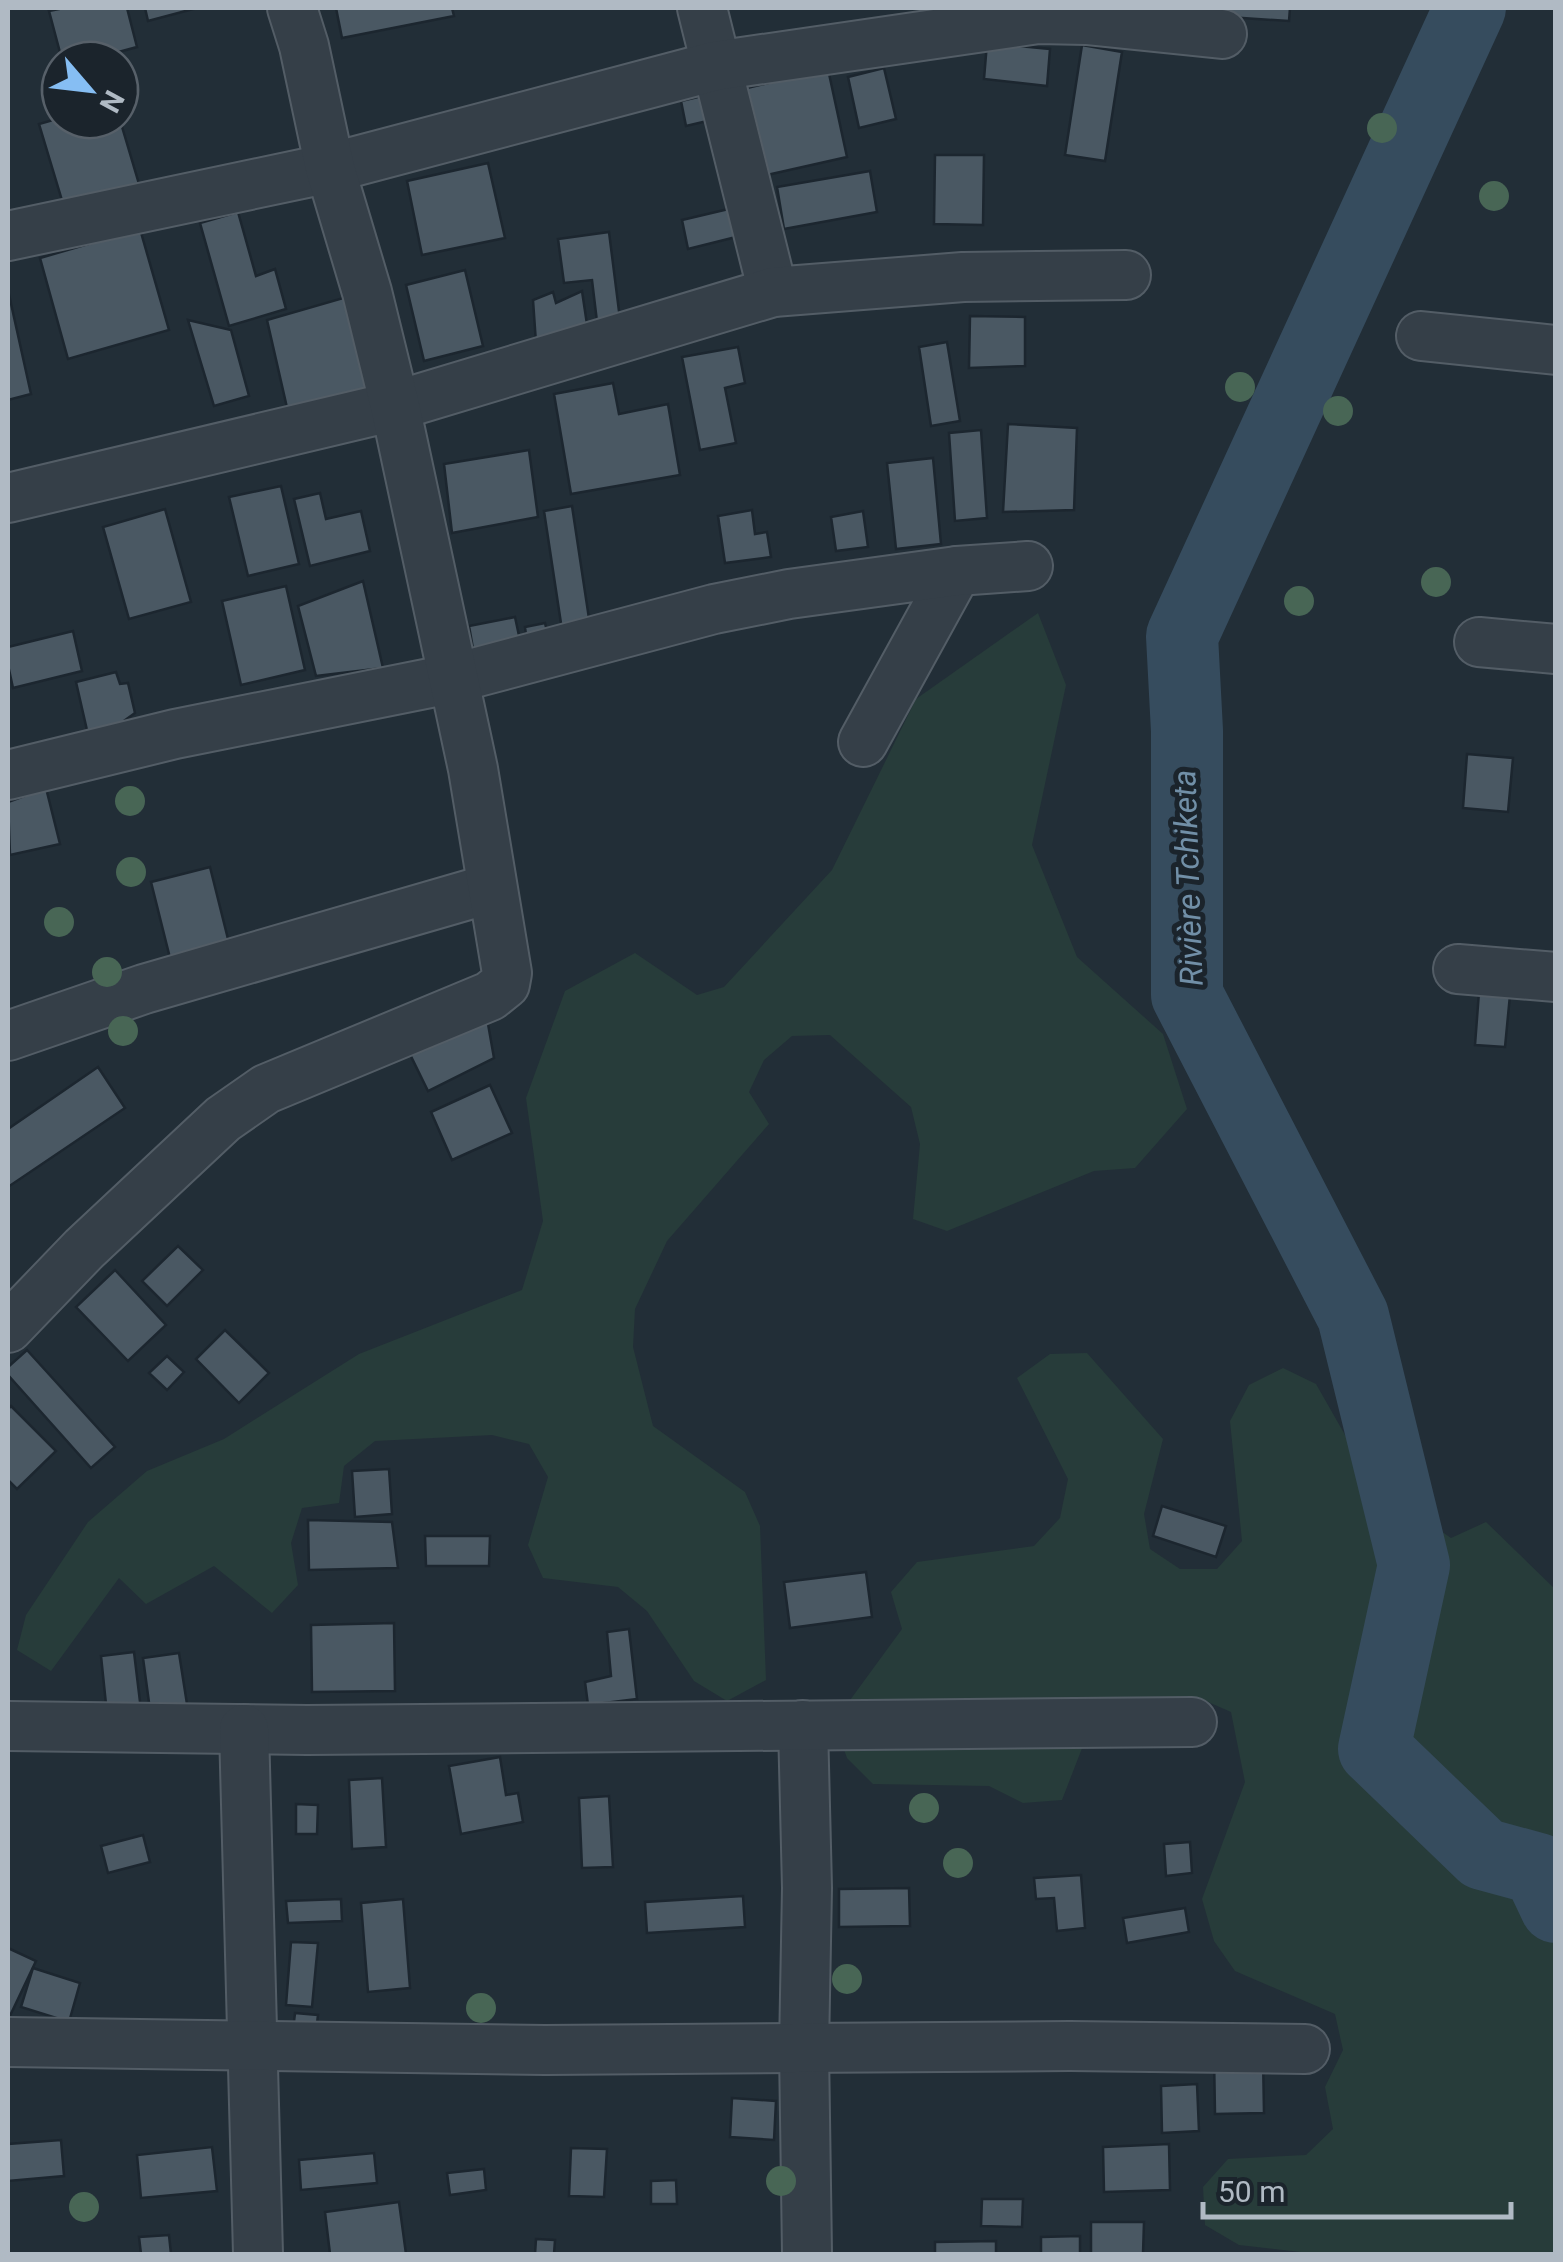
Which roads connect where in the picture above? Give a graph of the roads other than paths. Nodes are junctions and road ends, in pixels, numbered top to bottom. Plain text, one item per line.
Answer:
1 (292, 8) edge
2 (702, 8) edge
3 (1222, 34) dead end
4 (715, 66) junction
5 (330, 168) junction
6 (8, 236) edge
7 (1126, 275) dead end
8 (773, 292) junction
9 (1421, 336) dead end
10 (1556, 350) edge
11 (396, 406) junction
12 (8, 498) edge
13 (1028, 566) dead end
14 (956, 572) junction
15 (1480, 642) dead end
16 (1556, 649) edge
17 (455, 678) junction
18 (863, 742) dead end
19 (8, 776) edge
20 (492, 888) junction
21 (1458, 969) dead end
22 (1556, 976) edge
23 (8, 1036) edge
24 (8, 1328) edge
25 (1192, 1722) dead end
26 (8, 1726) edge
27 (803, 1726) junction
28 (244, 1730) junction
29 (8, 2042) edge
30 (252, 2048) junction
31 (804, 2049) junction
32 (1305, 2050) dead end
33 (258, 2254) edge
34 (807, 2254) edge

1 - 5 street
2 - 4 street
3 - 4 street
4 - 5 street
4 - 8 street
5 - 6 street
5 - 11 street
7 - 8 street
8 - 11 street
9 - 10 street
11 - 12 street
11 - 17 street
13 - 14 street
14 - 17 street
14 - 18 street
15 - 16 street
17 - 19 street
17 - 20 street
20 - 23 street
20 - 24 street
21 - 22 street
25 - 27 street
26 - 28 street
27 - 28 street
27 - 31 street
28 - 30 street
29 - 30 street
30 - 31 street
30 - 33 street
31 - 32 street
31 - 34 street

